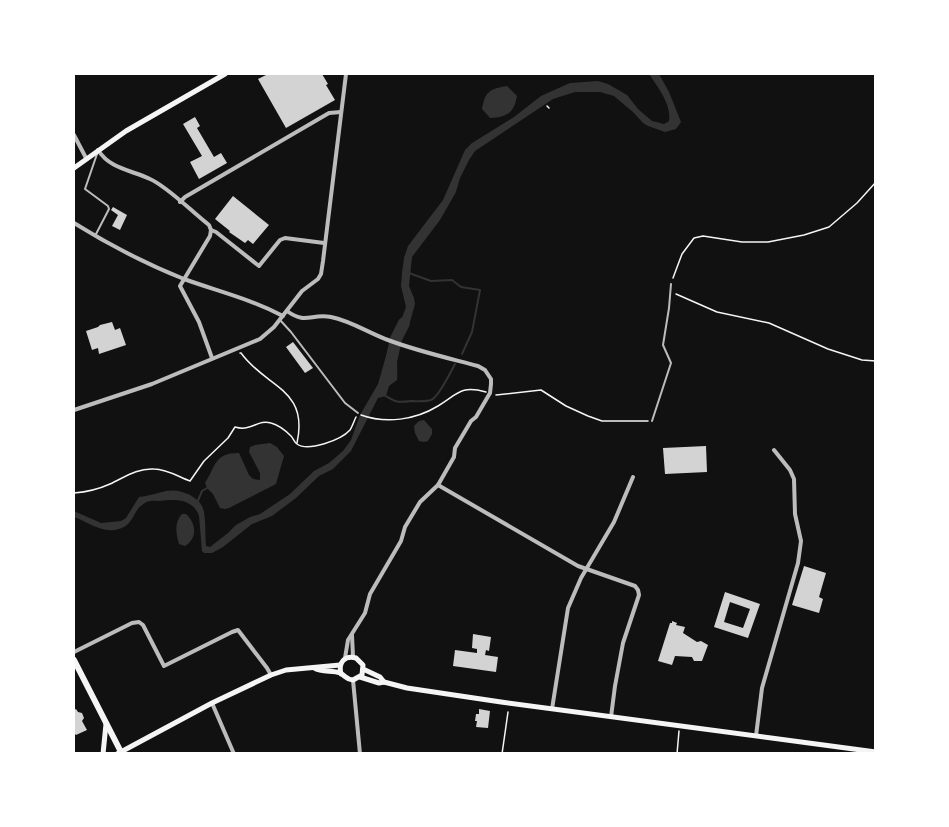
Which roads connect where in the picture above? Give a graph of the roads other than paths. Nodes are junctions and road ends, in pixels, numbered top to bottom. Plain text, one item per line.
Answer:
1 (225, 74) edge
2 (346, 74) edge
3 (341, 112) junction
4 (74, 135) edge
5 (98, 150) junction
6 (86, 158) junction
7 (74, 168) edge
8 (180, 202) junction
9 (74, 223) edge
10 (211, 230) junction
11 (95, 236) junction
12 (324, 243) junction
13 (184, 278) junction
14 (671, 284) road end
15 (287, 311) junction
16 (281, 318) junction
17 (213, 358) junction
18 (74, 410) edge
19 (358, 413) road end
20 (652, 421) road end
21 (774, 450) dead end
22 (633, 477) dead end
23 (438, 485) junction
24 (586, 570) junction
25 (352, 635) junction
26 (74, 652) edge
27 (353, 657) junction
28 (74, 660) edge
29 (342, 662) junction
30 (314, 668) junction
31 (363, 669) junction
32 (341, 674) junction
33 (271, 675) junction
34 (360, 677) junction
35 (353, 680) junction
36 (384, 682) junction
37 (212, 703) junction
38 (552, 709) junction
39 (611, 717) junction
40 (106, 724) junction
41 (756, 736) junction
42 (875, 752) edge
43 (103, 753) edge
44 (120, 753) edge
45 (234, 753) edge
46 (360, 753) edge

1 - 5 main road
2 - 3 street
3 - 8 street
3 - 12 street
4 - 6 street
5 - 6 main road
5 - 8 street
5 - 11 lane
6 - 7 main road
8 - 10 street
9 - 11 street
10 - 12 street
10 - 13 street
11 - 13 street
12 - 15 street
13 - 16 street
13 - 17 street
14 - 20 lane
15 - 16 street
15 - 23 street
16 - 17 street
16 - 19 lane
17 - 18 street
21 - 41 street
22 - 24 street
23 - 24 street
23 - 25 street
24 - 38 street
24 - 39 street
25 - 27 street
25 - 29 street
26 - 33 street
27 - 29 main road
27 - 31 main road
28 - 40 main road
29 - 30 main road
29 - 32 main road
30 - 32 main road
30 - 33 main road
31 - 34 main road
31 - 36 main road
32 - 35 main road
33 - 37 main road
34 - 35 main road
34 - 36 main road
35 - 46 street
36 - 38 main road
37 - 44 main road
37 - 45 street
38 - 39 main road
39 - 41 main road
40 - 43 main road
40 - 44 main road
41 - 42 main road

